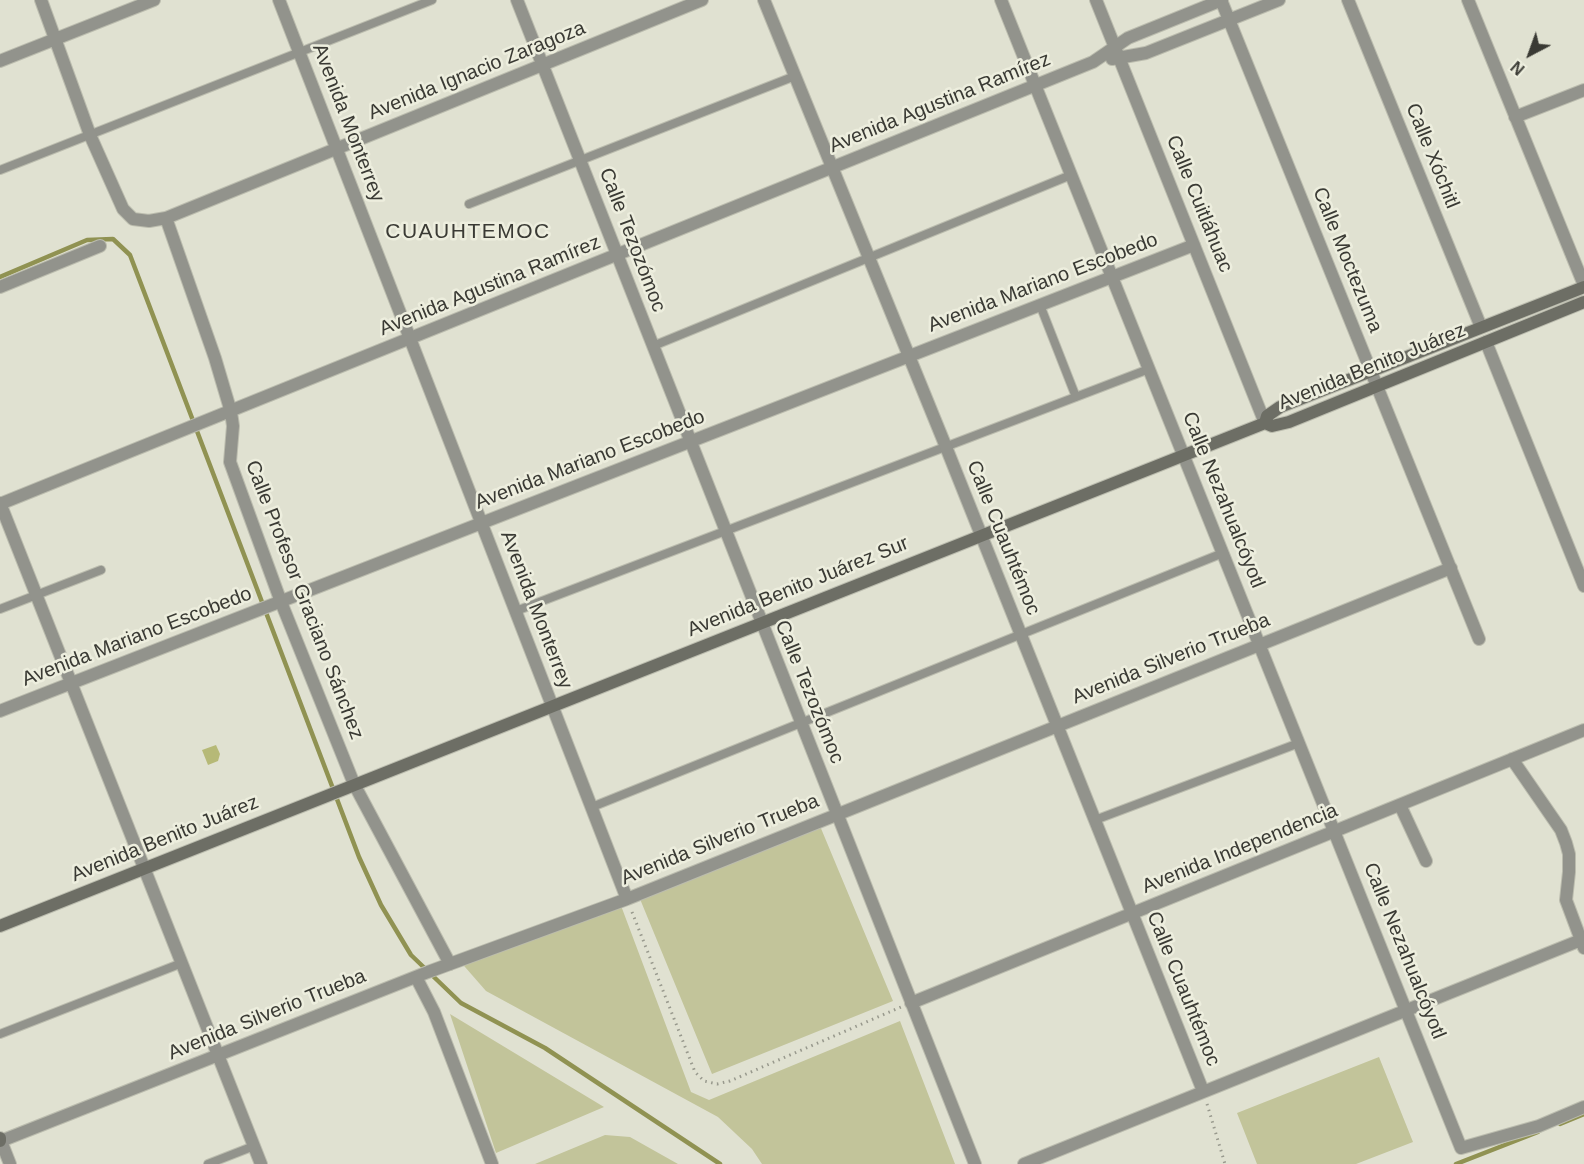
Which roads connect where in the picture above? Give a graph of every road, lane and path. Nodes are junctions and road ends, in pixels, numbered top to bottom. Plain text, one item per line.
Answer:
1 (40, 0) edge
2 (154, 0) edge
3 (279, 0) edge
4 (432, 0) edge
5 (516, 0) edge
6 (702, 0) edge
7 (764, 0) edge
8 (1001, 0) edge
9 (1096, 0) edge
10 (1222, 0) edge
11 (1279, 0) edge
12 (1348, 0) edge
13 (1468, 0) edge
14 (1229, 20) junction
15 (56, 39) junction
16 (299, 52) junction
17 (1118, 53) junction
18 (0, 61) edge
19 (542, 65) junction
20 (795, 75) junction
21 (1035, 85) junction
22 (1584, 90) edge
23 (1515, 117) junction
24 (90, 135) junction
25 (337, 149) junction
26 (579, 161) junction
27 (832, 168) junction
28 (0, 170) edge
29 (1071, 175) junction
30 (469, 204) dead end
31 (166, 218) junction
32 (1194, 245) junction
33 (100, 246) dead end
34 (617, 255) junction
35 (869, 258) junction
36 (1112, 277) junction
37 (1584, 286) edge
38 (0, 287) edge
39 (1584, 302) edge
40 (1040, 305) junction
41 (1481, 327) junction
42 (411, 339) junction
43 (1486, 342) junction
44 (653, 346) junction
45 (909, 356) junction
46 (1149, 369) junction
47 (1371, 371) junction
48 (1377, 386) junction
49 (1077, 397) junction
50 (225, 414) junction
51 (1265, 423) junction
52 (690, 442) junction
53 (946, 447) junction
54 (1184, 456) junction
55 (0, 504) edge
56 (482, 524) junction
57 (725, 531) junction
58 (981, 536) junction
59 (1223, 554) junction
60 (1451, 568) junction
61 (101, 570) dead end
62 (1584, 586) edge
63 (36, 595) junction
64 (281, 602) junction
65 (0, 609) edge
66 (516, 611) junction
67 (761, 623) junction
68 (1021, 634) junction
69 (1479, 639) dead end
70 (1260, 645) junction
71 (71, 684) junction
72 (552, 706) junction
73 (0, 711) edge
74 (801, 723) junction
75 (1057, 726) junction
76 (1584, 730) edge
77 (1299, 743) junction
78 (1512, 759) junction
79 (349, 786) junction
80 (1400, 805) junction
81 (592, 807) junction
82 (837, 814) junction
83 (1095, 820) junction
84 (1335, 831) junction
85 (1426, 861) dead end
86 (144, 868) junction
87 (627, 899) junction
88 (1132, 914) junction
89 (0, 926) edge
90 (1583, 944) edge
91 (182, 963) junction
92 (450, 964) junction
93 (416, 976) junction
94 (911, 1003) junction
95 (1407, 1010) junction
96 (0, 1034) edge
97 (218, 1055) junction
98 (1203, 1091) junction
99 (1584, 1107) edge
100 (0, 1140) edge
101 (254, 1146) junction
102 (10, 1164) edge
103 (208, 1164) edge
104 (261, 1164) edge
105 (492, 1164) edge
106 (975, 1164) edge
107 (1024, 1164) edge
108 (1225, 1164) edge

1 - 15 street
2 - 15 street
3 - 16 street, Avenida Monterrey
4 - 16 lane
5 - 19 street, Calle Tezozómoc
6 - 19 street, Avenida Ignacio Zaragoza
7 - 20 street, Calle Cuauhtémoc
8 - 21 street, Calle Nezahualcóyotl
9 - 17 street, Calle Cuitláhuac
10 - 14 street, Calle Moctezuma
10 - 17 street, Avenida Agustina Ramírez
11 - 14 street, Avenida Agustina Ramírez
12 - 41 street, Calle Xóchitl
13 - 23 street
14 - 17 street, Avenida Agustina Ramírez
14 - 47 street, Calle Moctezuma
15 - 18 street
15 - 24 street
16 - 24 lane
16 - 25 street, Avenida Monterrey
17 - 21 street, Avenida Agustina Ramírez
17 - 32 street, Calle Cuitláhuac
19 - 25 street, Avenida Ignacio Zaragoza
19 - 26 street, Calle Tezozómoc
20 - 26 lane
20 - 27 street, Calle Cuauhtémoc
21 - 27 street, Avenida Agustina Ramírez
21 - 29 street, Calle Nezahualcóyotl
22 - 23 street
23 - 37 street
24 - 28 lane
24 - 31 street
25 - 31 street, Avenida Ignacio Zaragoza
25 - 42 street, Avenida Monterrey
26 - 30 lane
26 - 34 street, Calle Tezozómoc
27 - 34 street, Avenida Agustina Ramírez
27 - 35 street, Calle Cuauhtémoc
29 - 35 lane
29 - 36 street, Calle Nezahualcóyotl
31 - 50 street, Calle Profesor Graciano Sánchez
32 - 36 street, Avenida Mariano Escobedo
32 - 51 street, Calle Cuitláhuac
33 - 38 street
34 - 42 street, Avenida Agustina Ramírez
34 - 44 street, Calle Tezozómoc
35 - 44 lane
35 - 45 street, Calle Cuauhtémoc
36 - 40 street, Avenida Mariano Escobedo
36 - 46 street, Calle Nezahualcóyotl
37 - 41 street, Avenida Benito Juárez
39 - 43 street, Avenida Benito Juárez
40 - 45 street, Avenida Mariano Escobedo
40 - 49 lane
41 - 47 street, Avenida Benito Juárez
42 - 50 street, Avenida Agustina Ramírez
42 - 56 street, Avenida Monterrey
43 - 48 street, Avenida Benito Juárez
43 - 62 street
44 - 52 street, Calle Tezozómoc
45 - 52 street, Avenida Mariano Escobedo
45 - 53 street, Calle Cuauhtémoc
46 - 49 lane
46 - 54 street, Calle Nezahualcóyotl
47 - 48 street, Calle Moctezuma
47 - 51 street, Avenida Benito Juárez
48 - 51 street, Avenida Benito Juárez
48 - 60 street, Calle Moctezuma
49 - 53 lane
50 - 55 street, Avenida Agustina Ramírez
50 - 64 street, Calle Profesor Graciano Sánchez
51 - 54 street, Avenida Benito Juárez Sur
52 - 56 street, Avenida Mariano Escobedo
52 - 57 street, Calle Tezozómoc
53 - 57 lane
53 - 58 street, Calle Cuauhtémoc
54 - 58 street, Avenida Benito Juárez Sur
54 - 59 street, Calle Nezahualcóyotl
55 - 63 street
56 - 64 street, Avenida Mariano Escobedo
56 - 66 street, Avenida Monterrey
57 - 66 lane
57 - 67 street, Calle Tezozómoc
58 - 67 street, Avenida Benito Juárez Sur
58 - 68 street, Calle Cuauhtémoc
59 - 68 lane
59 - 70 street, Calle Nezahualcóyotl
60 - 69 street, Calle Moctezuma
60 - 70 street, Avenida Silverio Trueba
61 - 63 lane
63 - 65 lane
63 - 71 street
64 - 71 street, Avenida Mariano Escobedo
64 - 79 street, Calle Profesor Graciano Sánchez
66 - 72 street, Avenida Monterrey
67 - 72 street, Avenida Benito Juárez Sur
67 - 74 street, Calle Tezozómoc
68 - 74 lane
68 - 75 street, Calle Cuauhtémoc
70 - 75 street, Avenida Silverio Trueba
70 - 77 street, Calle Nezahualcóyotl
71 - 73 street, Avenida Mariano Escobedo
71 - 86 street
72 - 79 street, Avenida Benito Juárez Sur
72 - 81 street, Avenida Monterrey
74 - 81 lane
74 - 82 street, Calle Tezozómoc
75 - 82 street, Avenida Silverio Trueba
75 - 83 street, Calle Cuauhtémoc
76 - 78 street, Avenida Independencia
77 - 83 lane
77 - 84 street, Calle Nezahualcóyotl
78 - 80 street, Avenida Independencia
78 - 90 street
79 - 86 street, Avenida Benito Juárez
79 - 92 street, Calle Profesor Graciano Sánchez
80 - 84 street, Avenida Independencia
80 - 85 street
81 - 87 street, Avenida Monterrey
82 - 87 street, Avenida Silverio Trueba
82 - 94 street, Calle Tezozómoc
83 - 88 street, Calle Cuauhtémoc
84 - 88 street, Avenida Independencia
84 - 95 street, Calle Nezahualcóyotl
86 - 89 street, Avenida Benito Juárez
86 - 91 street
87 - 92 street, Avenida Silverio Trueba
87 - 94 path
88 - 94 street, Avenida Independencia
88 - 98 street, Calle Cuauhtémoc
90 - 95 street
91 - 96 lane
91 - 97 street
92 - 93 street, Avenida Silverio Trueba
93 - 97 street, Avenida Silverio Trueba
93 - 105 street
94 - 106 street, Calle Tezozómoc
95 - 98 street
95 - 99 street, Calle Nezahualcóyotl
97 - 100 street, Avenida Silverio Trueba
97 - 101 street
98 - 107 street
98 - 108 path
100 - 102 street
101 - 103 lane
101 - 104 street

